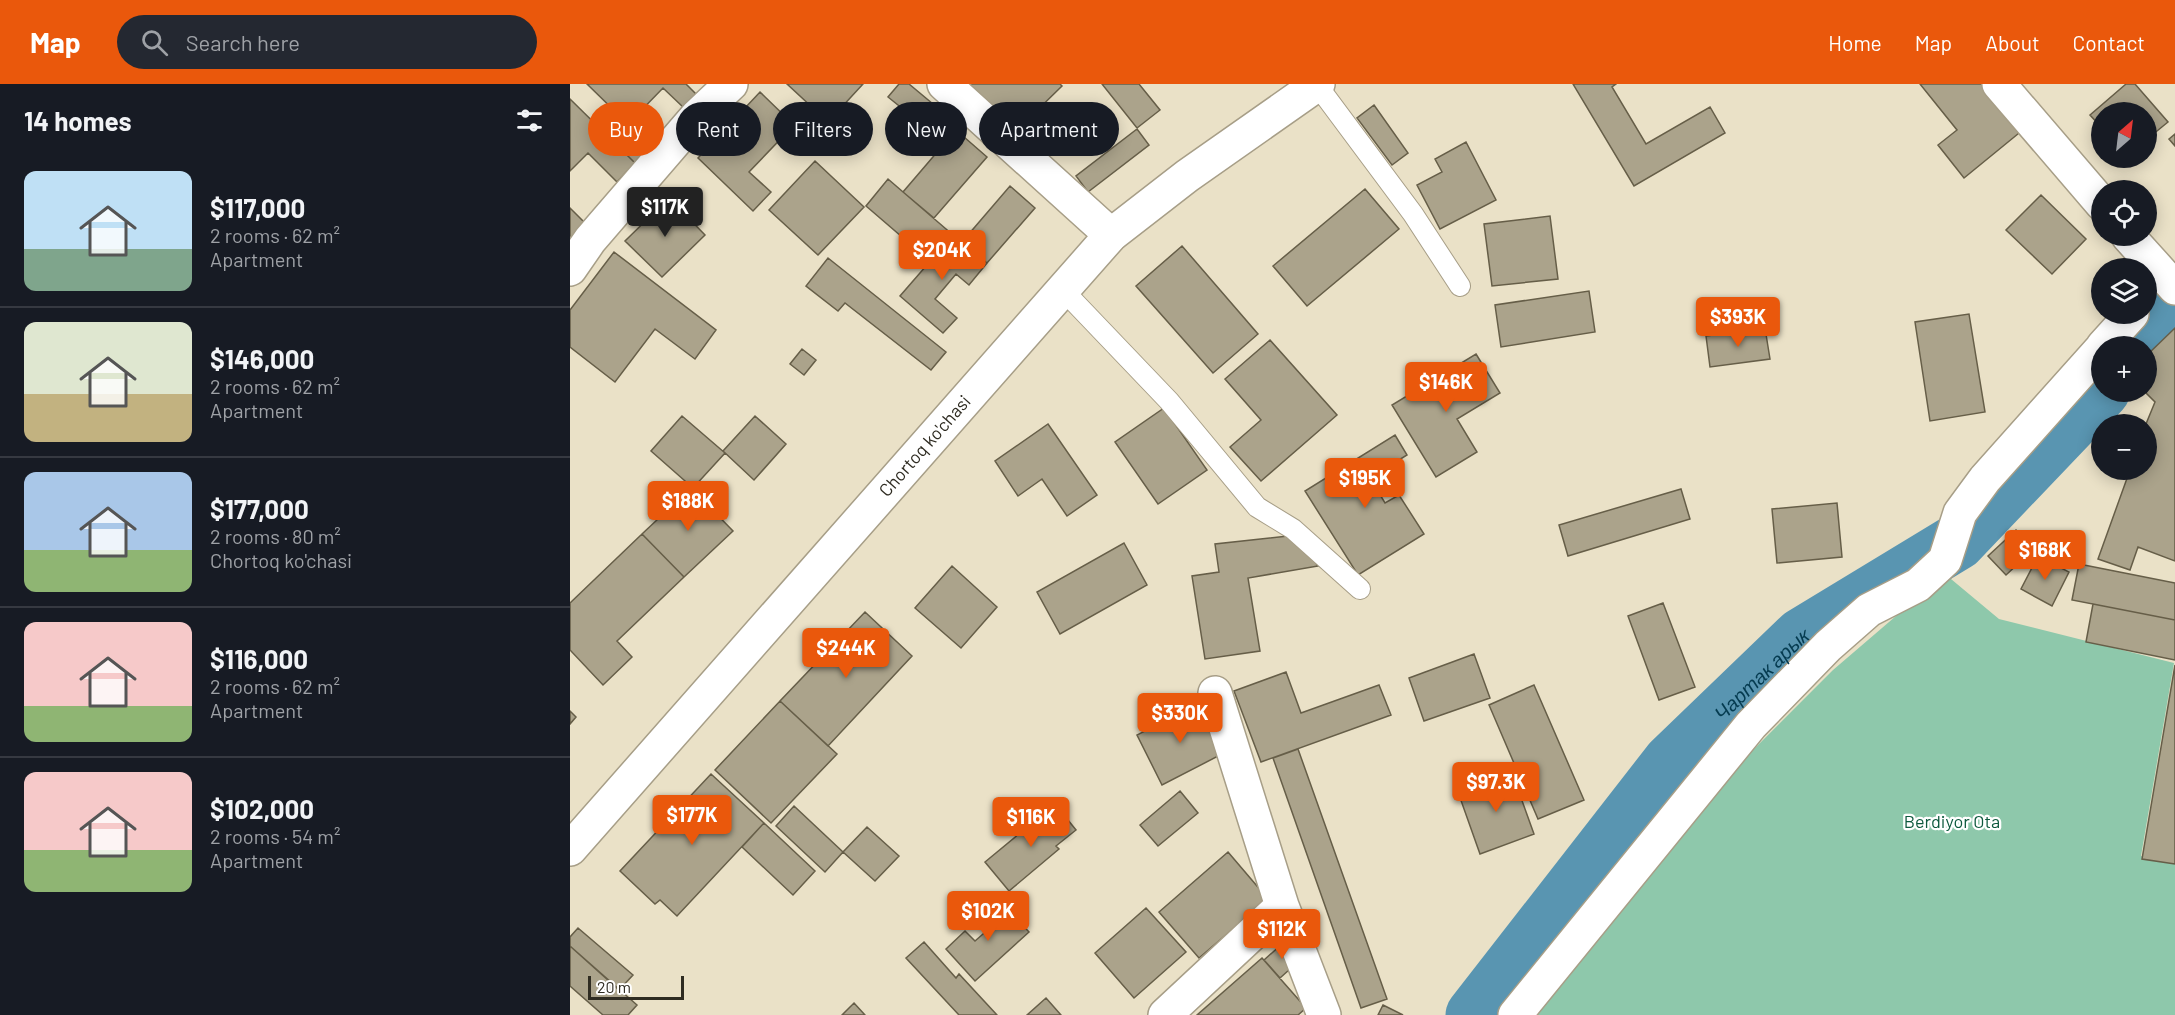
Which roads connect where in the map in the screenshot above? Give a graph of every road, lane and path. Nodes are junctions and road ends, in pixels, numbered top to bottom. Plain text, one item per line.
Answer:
1 (731, 84) edge
2 (944, 84) edge
3 (1318, 84) edge
4 (1999, 84) edge
5 (2091, 191) edge
6 (1111, 235) junction
7 (2136, 246) edge
8 (570, 269) edge
9 (2165, 283) edge
10 (1460, 286) dead end
11 (1062, 289) junction
12 (2123, 324) edge
13 (2112, 336) edge
14 (2091, 359) edge
15 (1360, 589) dead end
16 (1215, 693) dead end
17 (570, 849) edge
18 (1282, 906) junction
19 (1165, 1015) edge
20 (1324, 1015) edge
21 (1515, 1015) edge

1 - 8 street
2 - 6 street
3 - 6 street, Chortoq ko'chasi
3 - 10 lane
4 - 5 street
6 - 11 street, Chortoq ko'chasi
7 - 9 street
11 - 15 lane
11 - 17 street, Chortoq ko'chasi
12 - 13 street
14 - 21 street
16 - 18 street
18 - 19 street
18 - 20 street

